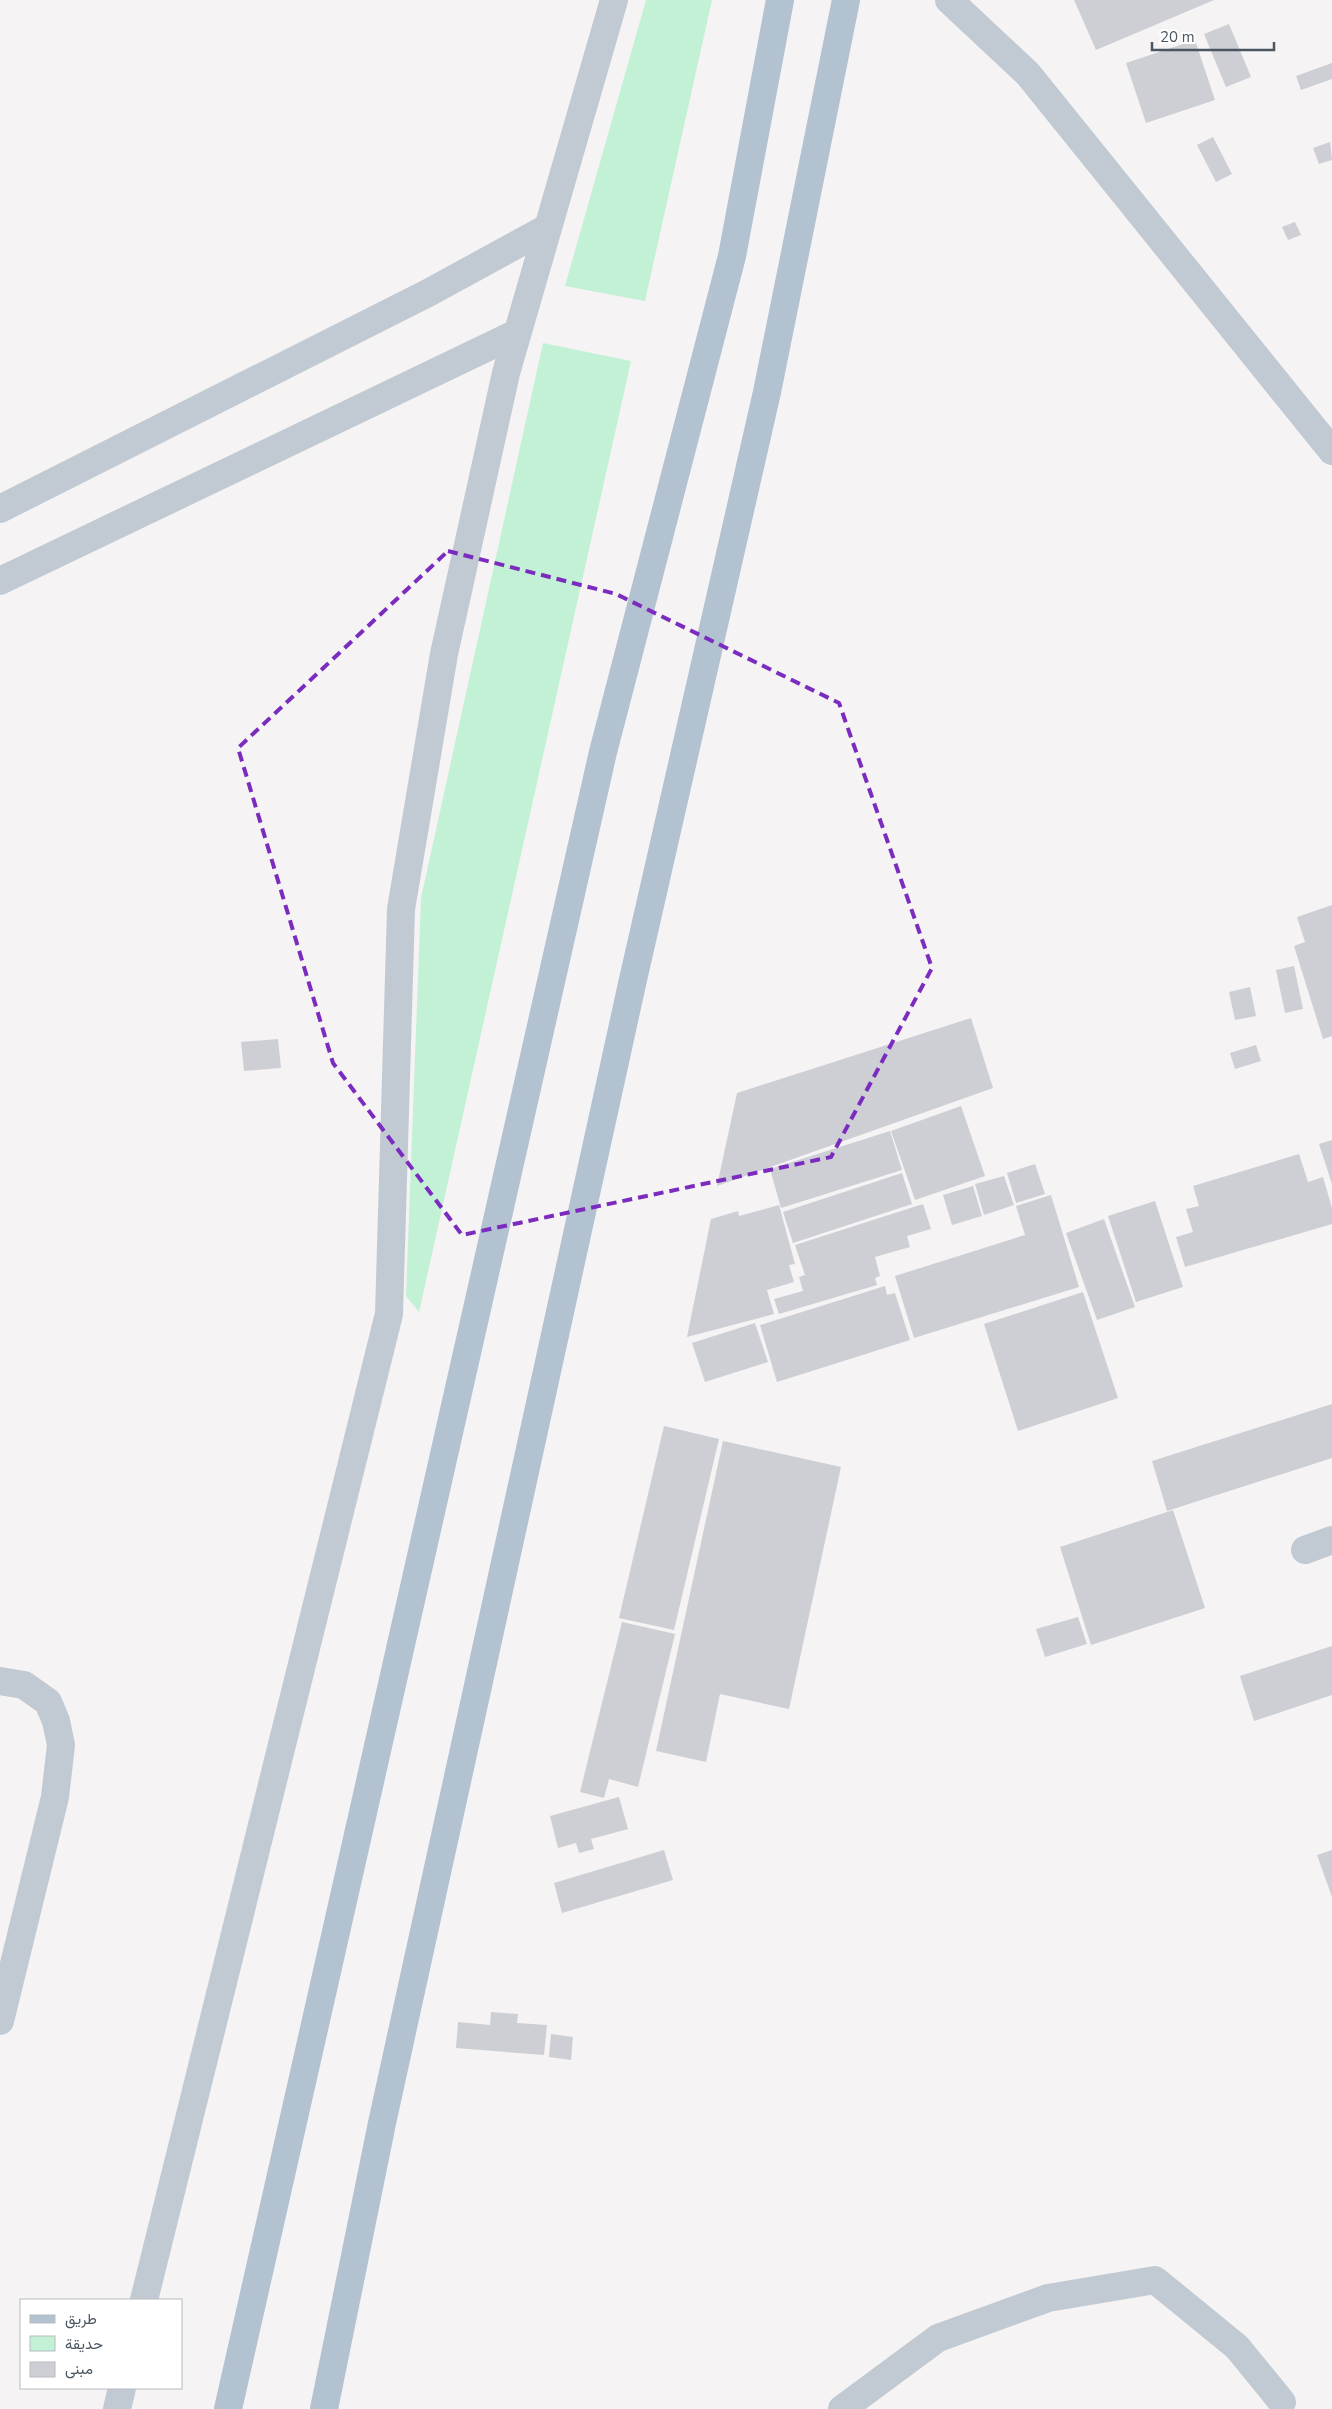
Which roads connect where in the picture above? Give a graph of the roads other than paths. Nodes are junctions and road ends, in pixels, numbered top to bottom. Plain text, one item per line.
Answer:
1 (614, 0) edge
2 (780, 0) edge
3 (846, 0) edge
4 (949, 0) edge
5 (547, 228) junction
6 (517, 333) junction
7 (1332, 451) edge
8 (0, 509) edge
9 (0, 581) edge
10 (1332, 1540) edge
11 (1305, 1550) dead end
12 (0, 1681) edge
13 (0, 2022) edge
14 (144, 2299) edge
15 (122, 2389) edge
16 (1282, 2402) dead end
17 (117, 2409) edge
18 (228, 2409) edge
19 (324, 2409) edge
20 (842, 2409) edge

1 - 5 street
2 - 18 main road
3 - 19 main road
4 - 7 street
5 - 6 street
5 - 8 street
6 - 9 street
6 - 14 street
10 - 11 street
12 - 13 street
15 - 17 street
16 - 20 street

